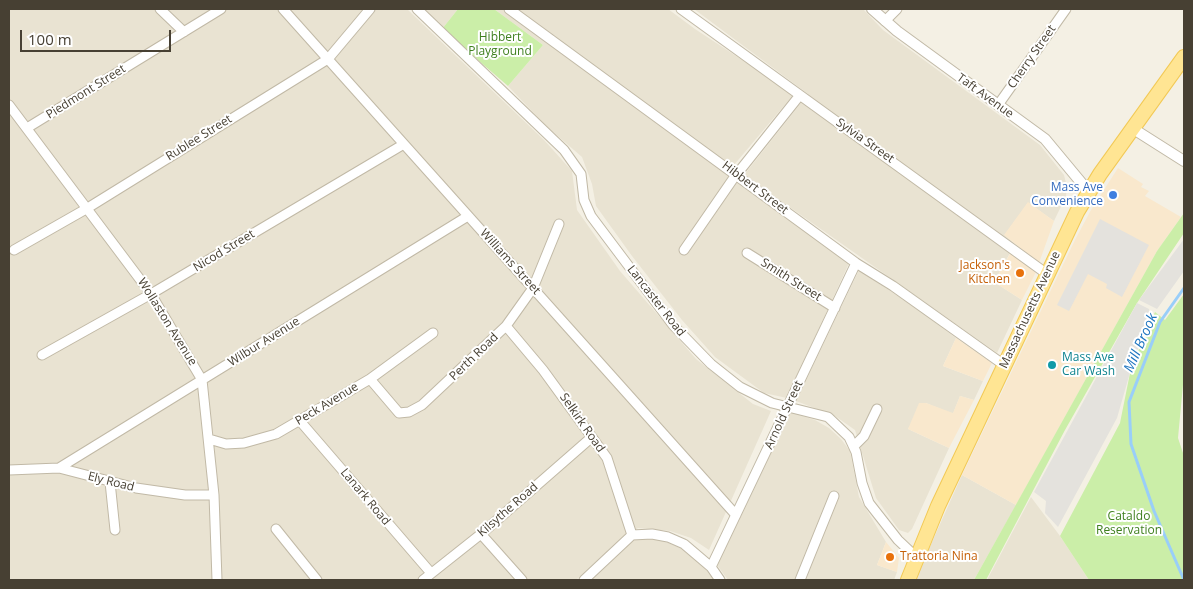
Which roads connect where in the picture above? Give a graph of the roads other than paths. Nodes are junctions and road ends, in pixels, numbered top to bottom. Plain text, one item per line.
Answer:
1 (160, 9) edge
2 (221, 9) edge
3 (283, 9) edge
4 (370, 9) edge
5 (418, 9) edge
6 (509, 9) edge
7 (682, 9) edge
8 (872, 9) edge
9 (897, 9) edge
10 (1066, 9) edge
11 (885, 21) junction
12 (184, 32) junction
13 (1184, 56) edge
14 (328, 59) junction
15 (800, 95) junction
16 (9, 105) edge
17 (998, 105) junction
18 (27, 128) junction
19 (1132, 128) junction
20 (404, 144) junction
21 (1184, 161) edge
22 (737, 174) junction
23 (1089, 192) junction
24 (86, 209) junction
25 (468, 216) junction
26 (559, 224) dead end
27 (14, 250) dead end
28 (684, 250) dead end
29 (748, 254) dead end
30 (856, 263) junction
31 (1047, 274) junction
32 (533, 288) junction
33 (151, 294) junction
34 (835, 308) junction
35 (506, 326) junction
36 (433, 333) dead end
37 (42, 355) dead end
38 (1004, 365) junction
39 (370, 379) junction
40 (202, 380) junction
41 (788, 406) junction
42 (877, 409) dead end
43 (300, 421) junction
44 (592, 438) junction
45 (208, 439) junction
46 (854, 446) junction
47 (59, 468) junction
48 (9, 470) edge
49 (110, 482) junction
50 (214, 496) junction
51 (834, 496) dead end
52 (736, 515) junction
53 (276, 529) dead end
54 (115, 530) dead end
55 (481, 534) junction
56 (632, 536) junction
57 (916, 557) junction
58 (711, 567) junction
59 (431, 573) junction
60 (216, 580) edge
61 (317, 580) edge
62 (423, 580) edge
63 (522, 580) edge
64 (584, 580) edge
65 (720, 580) edge
66 (800, 580) edge
67 (908, 580) edge

1 - 12 street
2 - 12 street, Piedmont Street
3 - 14 street, Williams Street
4 - 14 street, Rublee Street
5 - 41 street, Lancaster Road
6 - 22 street, Hibbert Street
7 - 15 street, Sylvia Street
8 - 11 street, Taft Avenue
9 - 11 street
10 - 17 street, Cherry Street
11 - 17 street, Taft Avenue
12 - 18 street, Piedmont Street
13 - 19 main road, Massachusetts Avenue
14 - 20 street, Williams Street
14 - 24 street, Rublee Street
15 - 22 street
15 - 31 street, Sylvia Street
16 - 18 street, Wollaston Avenue
17 - 23 street, Taft Avenue
18 - 24 street, Wollaston Avenue
19 - 21 street
19 - 23 main road, Massachusetts Avenue
20 - 25 street, Williams Street
20 - 33 street, Nicod Street
22 - 28 street
22 - 30 street, Hibbert Street
23 - 31 main road, Massachusetts Avenue
24 - 27 street, Rublee Street
24 - 33 street, Wollaston Avenue
25 - 32 street, Williams Street
25 - 40 street, Wilbur Avenue
26 - 32 street
29 - 34 street, Smith Street
30 - 34 street, Arnold Street
30 - 38 street, Hibbert Street
31 - 38 main road, Massachusetts Avenue
32 - 35 street, Perth Road
32 - 52 street, Williams Street
33 - 37 street, Nicod Street
33 - 40 street, Wollaston Avenue
34 - 41 street, Arnold Street
35 - 39 street, Perth Road
35 - 44 street, Selkirk Road
36 - 39 street, Peck Avenue
38 - 57 main road, Massachusetts Avenue
39 - 43 street, Peck Avenue
40 - 45 street, Wollaston Avenue
40 - 47 street, Wilbur Avenue
41 - 46 street, Lancaster Road
41 - 52 street, Arnold Street
42 - 46 street
43 - 45 street, Peck Avenue
43 - 59 street, Lanark Road
44 - 55 street, Kilsythe Road
44 - 56 street, Selkirk Road
45 - 50 street, Wollaston Avenue
46 - 57 street, Lancaster Road
47 - 48 street, Ely Road
47 - 49 street, Ely Road
49 - 50 street, Ely Road
49 - 54 street
50 - 60 street, Wollaston Avenue
51 - 66 street
52 - 58 street, Arnold Street
53 - 61 street
55 - 59 street, Kilsythe Road
55 - 63 street
56 - 58 street
56 - 64 street
57 - 67 main road, Massachusetts Avenue
58 - 65 street
59 - 62 street, Kilsythe Road

